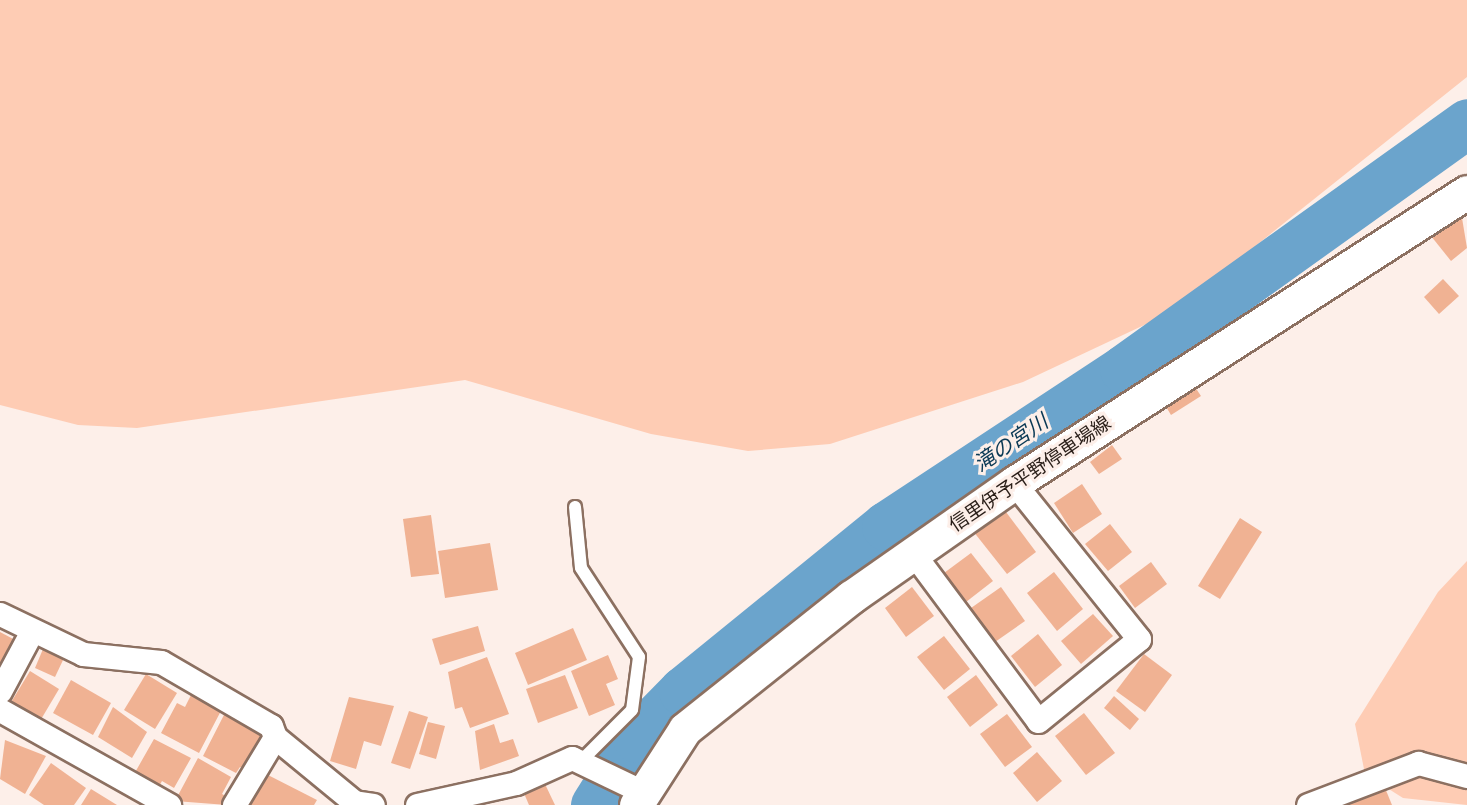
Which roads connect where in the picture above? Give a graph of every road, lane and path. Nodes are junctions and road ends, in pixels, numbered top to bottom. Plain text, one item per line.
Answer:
1 (1467, 192) edge
2 (1014, 483) junction
3 (575, 507) dead end
4 (913, 553) junction
5 (0, 614) edge
6 (31, 633) junction
7 (0, 691) edge
8 (0, 710) edge
9 (275, 737) junction
10 (586, 761) junction
11 (1467, 776) edge
12 (637, 795) edge
13 (169, 805) edge
14 (234, 805) edge
15 (373, 805) edge
16 (417, 805) edge
17 (1308, 805) edge

1 - 2 main road, 信里伊予平野停車場線
2 - 4 main road, 信里伊予平野停車場線
2 - 4 street
3 - 10 lane
4 - 12 main road, 信里伊予平野停車場線
5 - 6 street
6 - 7 street
6 - 9 street
8 - 13 street
9 - 14 street
9 - 15 street
10 - 12 street
10 - 16 street
11 - 17 street

